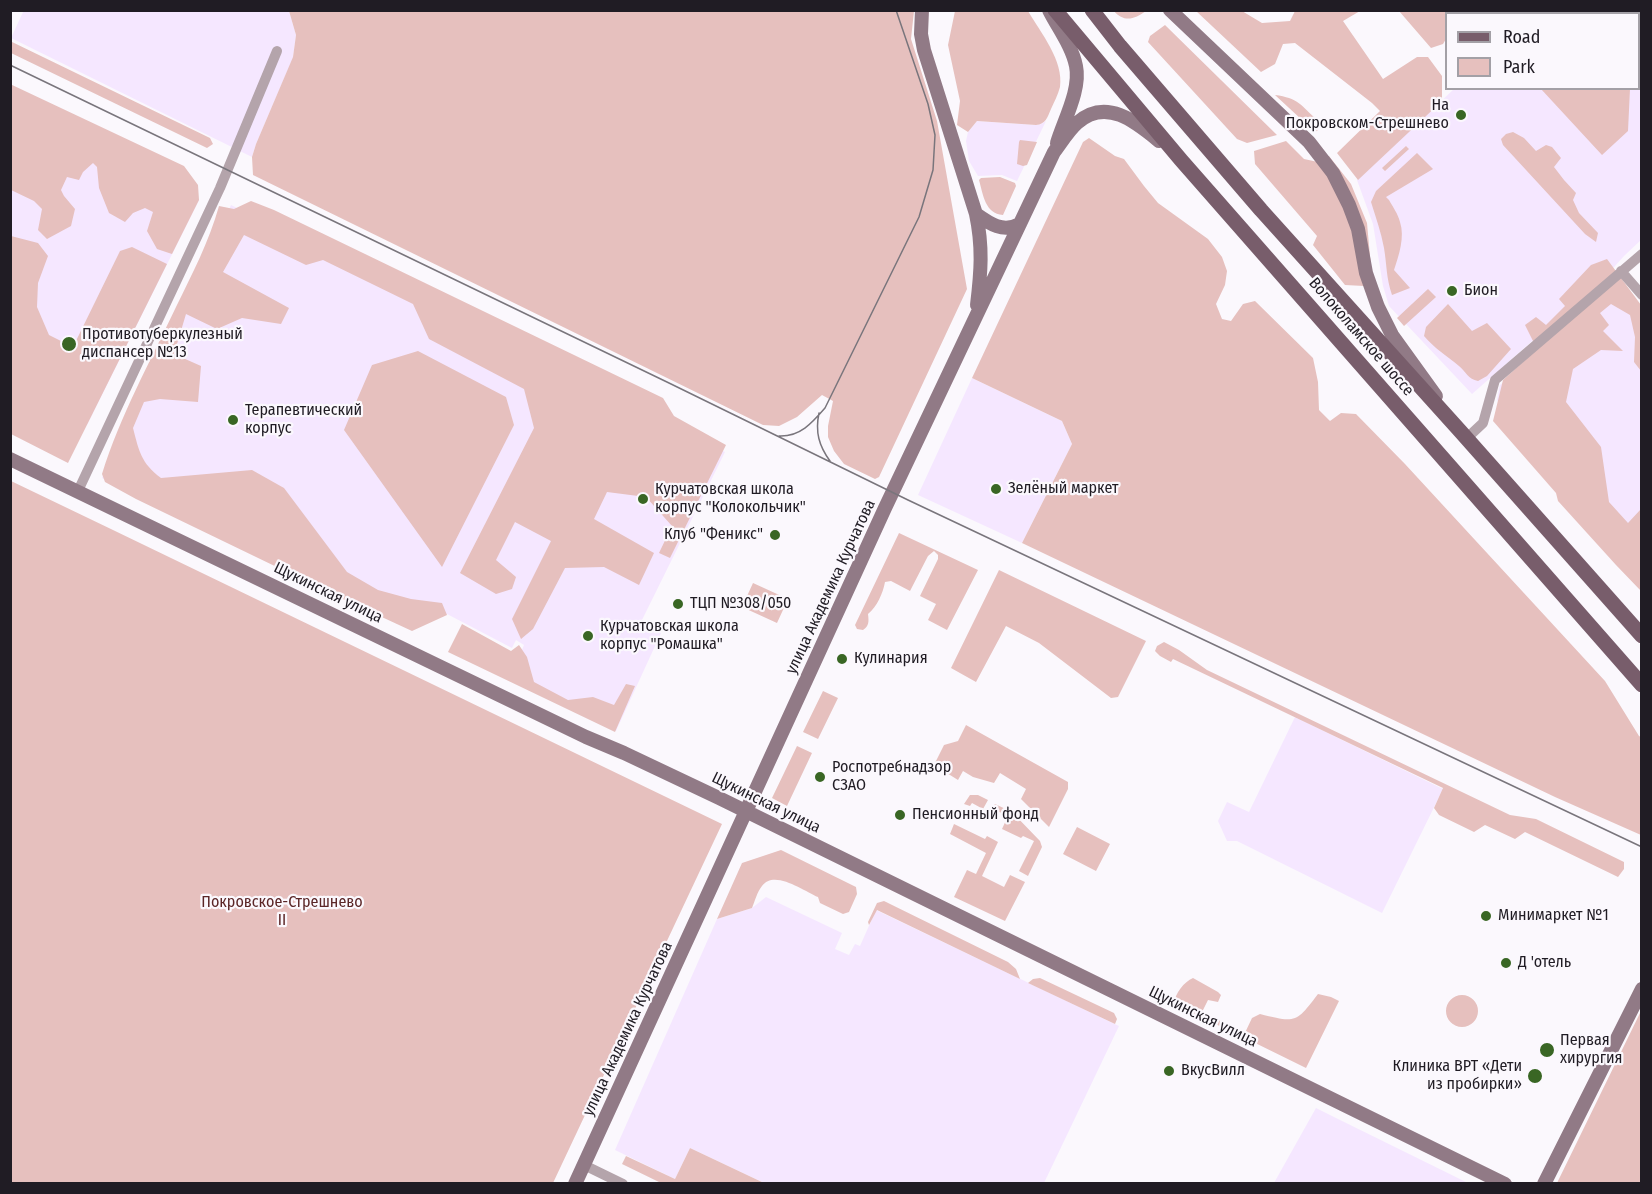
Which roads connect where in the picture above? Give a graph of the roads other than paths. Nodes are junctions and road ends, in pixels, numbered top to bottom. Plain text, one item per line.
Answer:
1 (922, 10) edge
2 (1049, 10) edge
3 (1055, 10) edge
4 (1092, 10) edge
5 (1170, 10) edge
6 (277, 51) dead end
7 (1054, 152) junction
8 (1181, 160) junction
9 (976, 214) junction
10 (1020, 224) junction
11 (1641, 254) edge
12 (1621, 271) junction
13 (1641, 295) edge
14 (976, 316) junction
15 (1464, 435) junction
16 (10, 459) edge
17 (78, 491) junction
18 (1641, 636) edge
19 (1641, 685) edge
20 (745, 811) junction
21 (1641, 989) edge
22 (584, 1165) junction
23 (575, 1184) edge
24 (623, 1184) edge
25 (1505, 1184) edge
26 (1544, 1184) edge

1 - 9 main road
2 - 7 main road
3 - 8 main road, Волоколамское шоссе
4 - 15 main road, Волоколамское шоссе
5 - 15 main road
6 - 17 street
7 - 8 main road, улица Академика Курчатова
7 - 10 main road, улица Академика Курчатова
8 - 19 main road, Волоколамское шоссе
9 - 10 main road
9 - 14 main road
10 - 14 main road, улица Академика Курчатова
11 - 12 street
12 - 13 street
12 - 15 street
14 - 20 main road, улица Академика Курчатова
15 - 18 main road, Волоколамское шоссе
16 - 17 main road, Щукинская улица
17 - 20 main road, Щукинская улица
20 - 22 main road, улица Академика Курчатова
20 - 25 main road, Щукинская улица
21 - 26 main road
22 - 23 main road, улица Академика Курчатова
22 - 24 street

